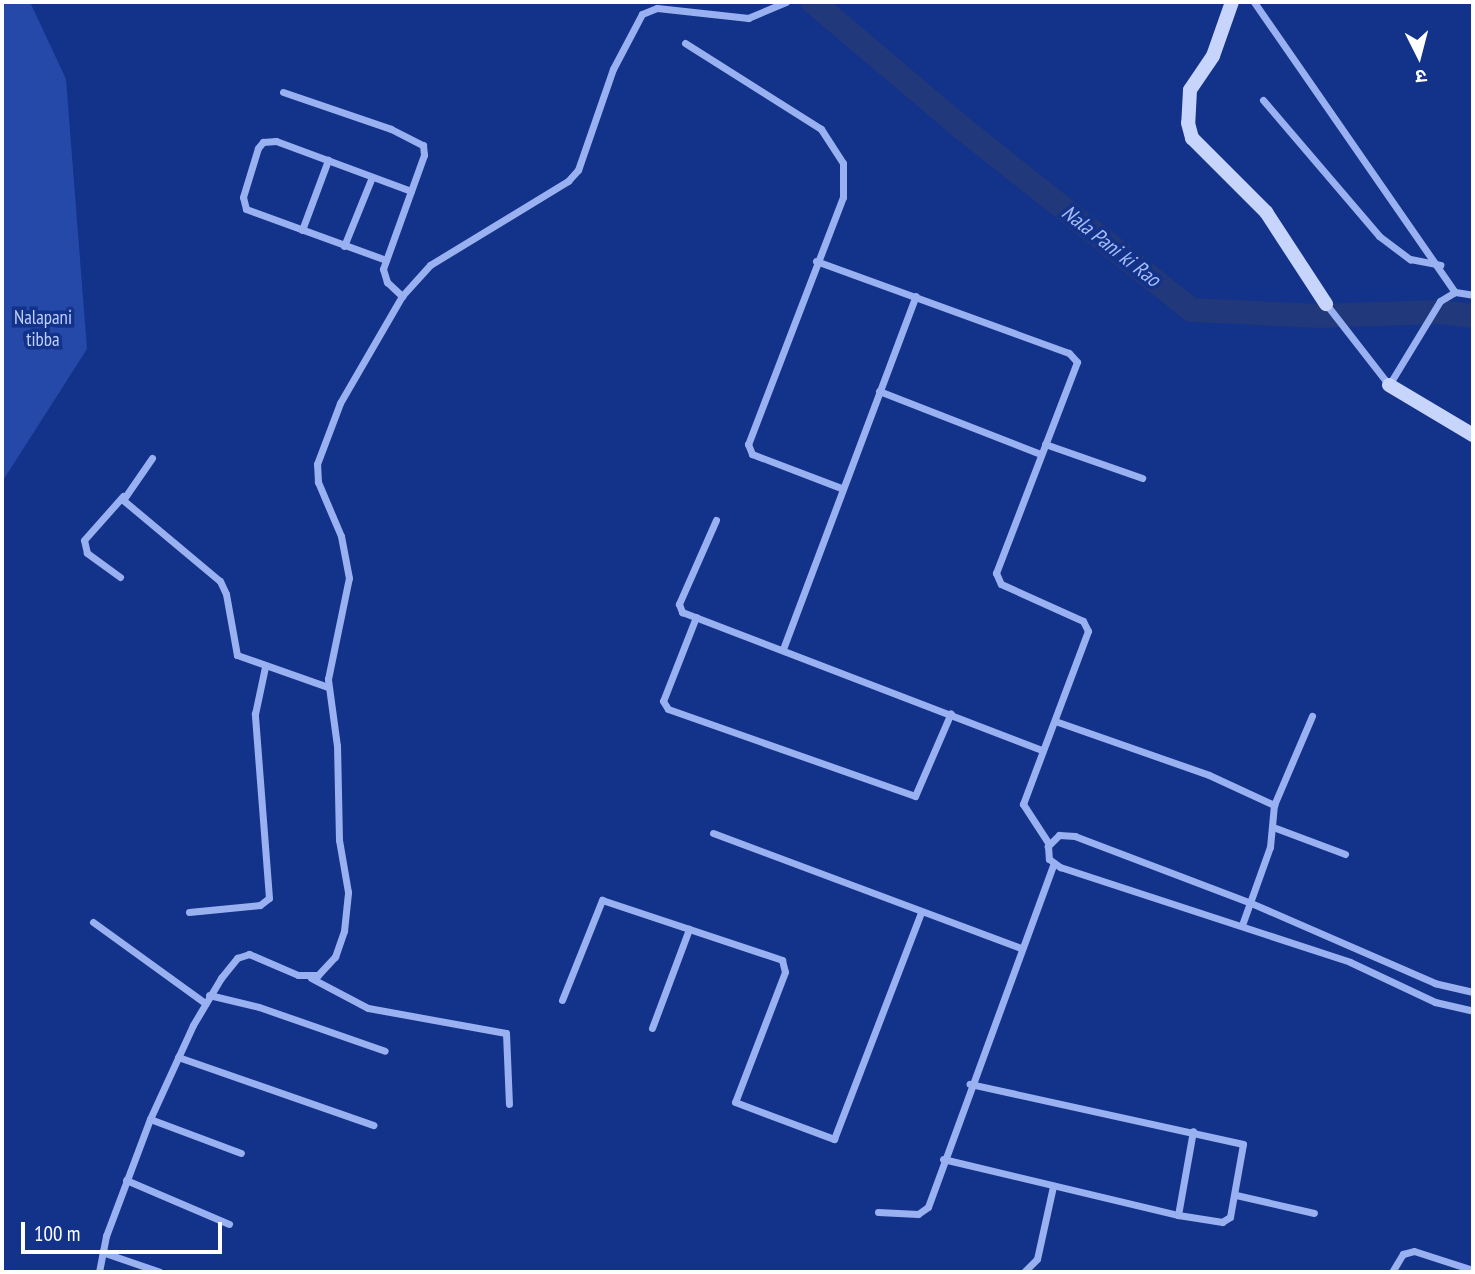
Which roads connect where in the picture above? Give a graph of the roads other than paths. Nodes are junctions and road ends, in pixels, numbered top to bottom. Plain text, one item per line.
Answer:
1 (786, 2) edge
2 (1232, 2) edge
3 (1254, 2) edge
4 (685, 43) dead end
5 (284, 92) dead end
6 (1264, 100) dead end
7 (328, 160) junction
8 (372, 177) junction
9 (411, 191) junction
10 (302, 230) junction
11 (344, 246) junction
12 (386, 260) junction
13 (816, 261) junction
14 (1440, 265) junction
15 (1455, 292) junction
16 (1473, 295) edge
17 (402, 296) junction
18 (916, 296) junction
19 (1326, 304) joint
20 (1389, 385) junction
21 (879, 391) junction
22 (1473, 435) edge
23 (1045, 444) junction
24 (1041, 454) junction
25 (152, 458) dead end
26 (1142, 478) dead end
27 (841, 488) junction
28 (123, 496) junction
29 (716, 520) dead end
30 (120, 577) dead end
31 (696, 617) junction
32 (783, 649) junction
33 (265, 667) junction
34 (328, 687) junction
35 (951, 713) junction
36 (1312, 716) dead end
37 (1055, 721) junction
38 (1042, 750) junction
39 (1274, 805) junction
40 (1273, 827) junction
41 (713, 833) dead end
42 (1049, 844) junction
43 (1345, 854) dead end
44 (1054, 863) junction
45 (1251, 903) junction
46 (189, 912) dead end
47 (921, 912) junction
48 (93, 922) dead end
49 (1242, 925) junction
50 (689, 929) junction
51 (1020, 948) junction
52 (311, 978) junction
53 (1473, 992) edge
54 (209, 995) junction
55 (562, 1000) dead end
56 (205, 1003) junction
57 (1473, 1012) edge
58 (652, 1028) dead end
59 (385, 1051) dead end
60 (178, 1057) junction
61 (970, 1084) junction
62 (509, 1104) dead end
63 (150, 1119) junction
64 (373, 1125) dead end
65 (1193, 1131) junction
66 (241, 1153) dead end
67 (943, 1159) junction
68 (126, 1180) junction
69 (1053, 1186) junction
70 (1236, 1195) junction
71 (878, 1212) dead end
72 (1314, 1213) dead end
73 (1178, 1215) junction
74 (229, 1224) dead end
75 (102, 1252) junction
76 (1473, 1270) edge
77 (99, 1272) edge
78 (160, 1272) edge
79 (1024, 1272) edge
80 (1392, 1272) edge

1 - 17 street
2 - 19 street
3 - 14 street
4 - 13 street
5 - 9 street
6 - 14 street
7 - 8 street
7 - 10 street
7 - 10 street
8 - 9 street
8 - 11 street
9 - 12 street
10 - 11 street
11 - 12 street
12 - 17 street
13 - 18 street
13 - 27 street
14 - 15 street
15 - 16 street
15 - 20 street
17 - 34 street
18 - 21 street
18 - 23 street
19 - 20 street
20 - 22 street
21 - 24 street
21 - 27 street
23 - 24 street
23 - 26 street
24 - 37 street
25 - 28 street
27 - 32 street
28 - 30 street
28 - 33 street
29 - 31 street
31 - 32 street
31 - 35 street
32 - 35 street
33 - 34 street
33 - 46 street
34 - 52 street
35 - 38 street
36 - 39 street
37 - 38 street
37 - 39 street
38 - 42 street
39 - 40 street
40 - 43 street
40 - 45 street
41 - 47 street
42 - 44 street
42 - 45 street
44 - 49 street
44 - 51 street
45 - 49 street
45 - 53 street
47 - 50 street
47 - 51 street
48 - 56 street
49 - 57 street
50 - 55 street
50 - 58 street
51 - 61 street
52 - 54 street
52 - 62 street
54 - 56 street
54 - 59 street
56 - 60 street
60 - 63 street
60 - 64 street
61 - 65 street
61 - 67 street
63 - 66 street
63 - 68 street
65 - 70 street
65 - 73 street
67 - 69 street
67 - 71 street
68 - 74 street
68 - 75 street
69 - 73 street
69 - 79 street
70 - 72 street
70 - 73 street
75 - 77 street
75 - 78 street
76 - 80 street

